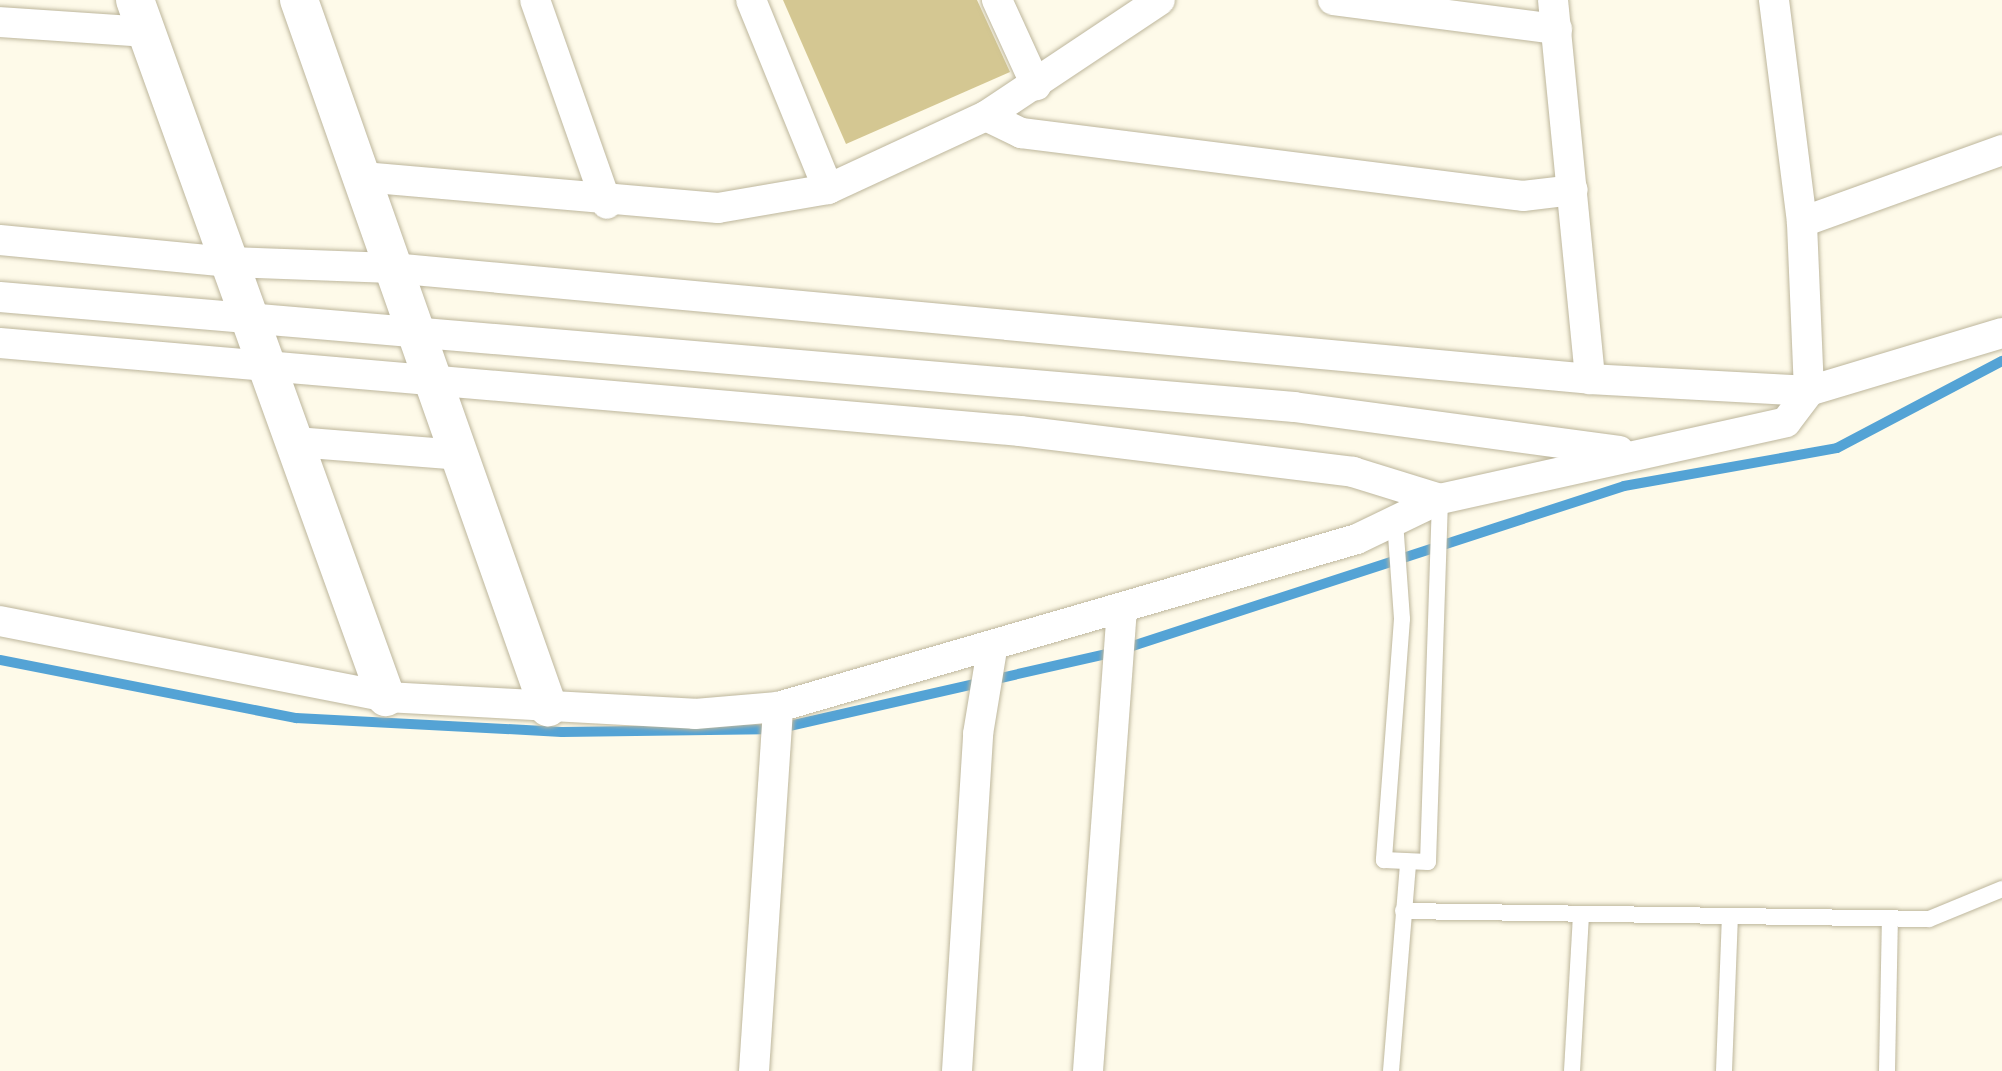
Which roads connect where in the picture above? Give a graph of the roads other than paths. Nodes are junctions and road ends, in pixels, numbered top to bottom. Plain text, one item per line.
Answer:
1 (299, 0) edge
2 (535, 0) edge
3 (751, 0) edge
4 (997, 0) edge
5 (1160, 0) edge
6 (1333, 0) edge
7 (1774, 0) edge
8 (1555, 14) edge
9 (141, 16) edge
10 (0, 22) edge
11 (1036, 85) junction
12 (986, 116) junction
13 (2002, 150) edge
14 (363, 177) junction
15 (828, 189) junction
16 (1573, 190) junction
17 (607, 204) junction
18 (1802, 222) junction
19 (0, 240) edge
20 (230, 262) junction
21 (392, 268) junction
22 (0, 297) edge
23 (251, 320) junction
24 (415, 333) junction
25 (2002, 333) edge
26 (0, 343) edge
27 (269, 370) junction
28 (1590, 379) junction
29 (434, 384) junction
30 (1809, 391) junction
31 (295, 442) junction
32 (1641, 454) junction
33 (459, 455) junction
34 (1440, 499) junction
35 (1395, 521) junction
36 (1122, 610) junction
37 (0, 621) edge
38 (992, 649) junction
39 (386, 697) junction
40 (548, 707) junction
41 (778, 707) junction
42 (1408, 862) junction
43 (2002, 889) edge
44 (1403, 911) junction
45 (1581, 914) junction
46 (1730, 916) junction
47 (1890, 918) junction
48 (754, 1071) edge
49 (957, 1071) edge
50 (1088, 1071) edge
51 (1391, 1071) edge
52 (1572, 1071) edge
53 (1724, 1071) edge
54 (1887, 1071) edge

1 - 14 street
2 - 17 street
3 - 15 street
4 - 11 street
5 - 11 street
6 - 8 street
7 - 18 street
8 - 16 street
9 - 10 street
9 - 20 street
11 - 12 street
12 - 15 street
12 - 16 street
13 - 18 street
14 - 17 street
14 - 21 street
15 - 17 street
16 - 28 street
18 - 30 street
19 - 20 street
20 - 21 street
20 - 23 street
21 - 24 street
21 - 28 street
22 - 23 street
23 - 24 street
23 - 27 street
24 - 29 street
24 - 32 street
25 - 30 street
26 - 27 street
27 - 29 street
27 - 31 street
28 - 30 street
29 - 33 street
29 - 34 street
30 - 32 street
31 - 33 street
31 - 39 street
32 - 34 street
33 - 40 street
34 - 35 street
34 - 42 lane
35 - 36 street
35 - 42 lane
36 - 38 street
36 - 50 street
37 - 39 street
38 - 41 street
38 - 49 street
39 - 40 street
40 - 41 street
41 - 48 street
42 - 44 lane
43 - 47 lane
44 - 45 lane
44 - 51 lane
45 - 46 lane
45 - 52 lane
46 - 47 lane
46 - 53 lane
47 - 54 lane

